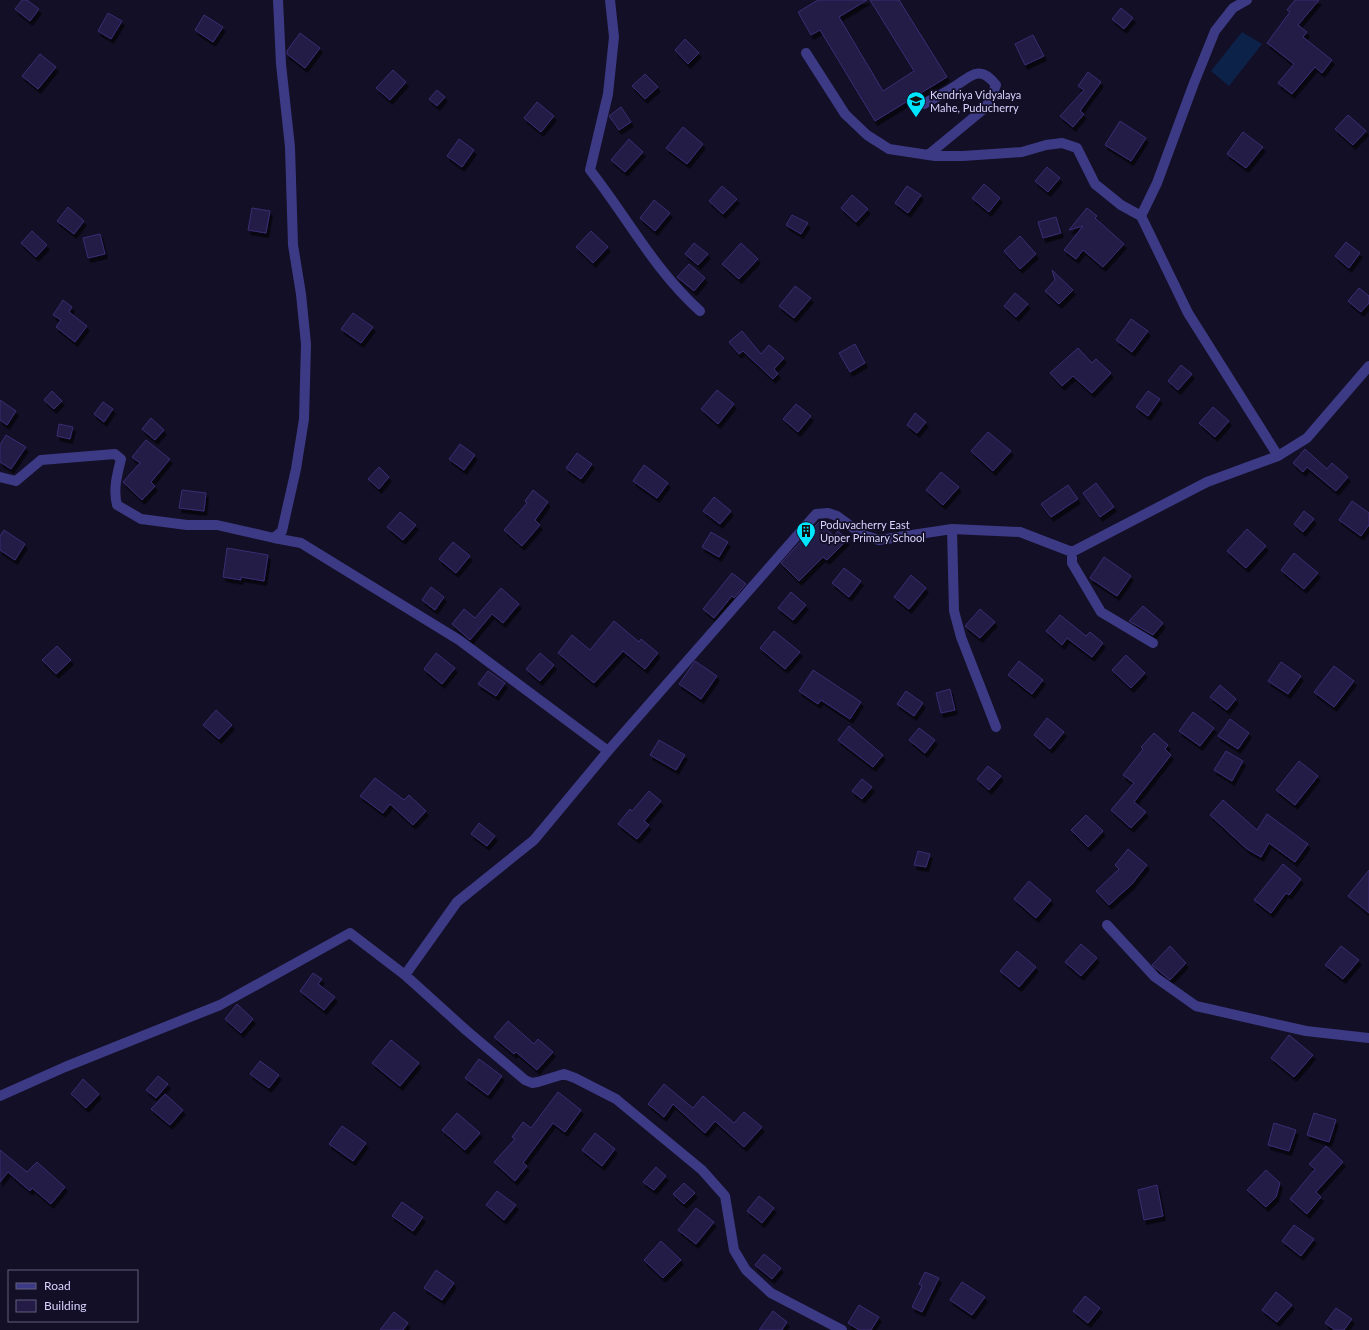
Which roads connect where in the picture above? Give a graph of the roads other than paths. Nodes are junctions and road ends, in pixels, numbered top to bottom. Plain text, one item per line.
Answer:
1 (278, 0) edge
2 (610, 0) edge
3 (1247, 0) edge
4 (806, 53) dead end
5 (924, 104) dead end
6 (928, 155) junction
7 (1141, 216) junction
8 (700, 311) dead end
9 (1369, 366) edge
10 (1278, 456) junction
11 (0, 478) edge
12 (952, 529) junction
13 (274, 538) junction
14 (1072, 552) junction
15 (1152, 643) dead end
16 (996, 727) dead end
17 (608, 751) junction
18 (1107, 925) dead end
19 (405, 975) junction
20 (1369, 1038) edge
21 (0, 1096) edge
22 (842, 1330) edge

1 - 13 street
2 - 8 street
3 - 7 street
4 - 6 street
5 - 6 street
6 - 7 street
7 - 10 street
9 - 10 street
10 - 14 street
11 - 13 street
12 - 14 street
12 - 16 street
12 - 17 street
13 - 17 street
14 - 15 street
17 - 19 street
18 - 20 street
19 - 21 street
19 - 22 street

